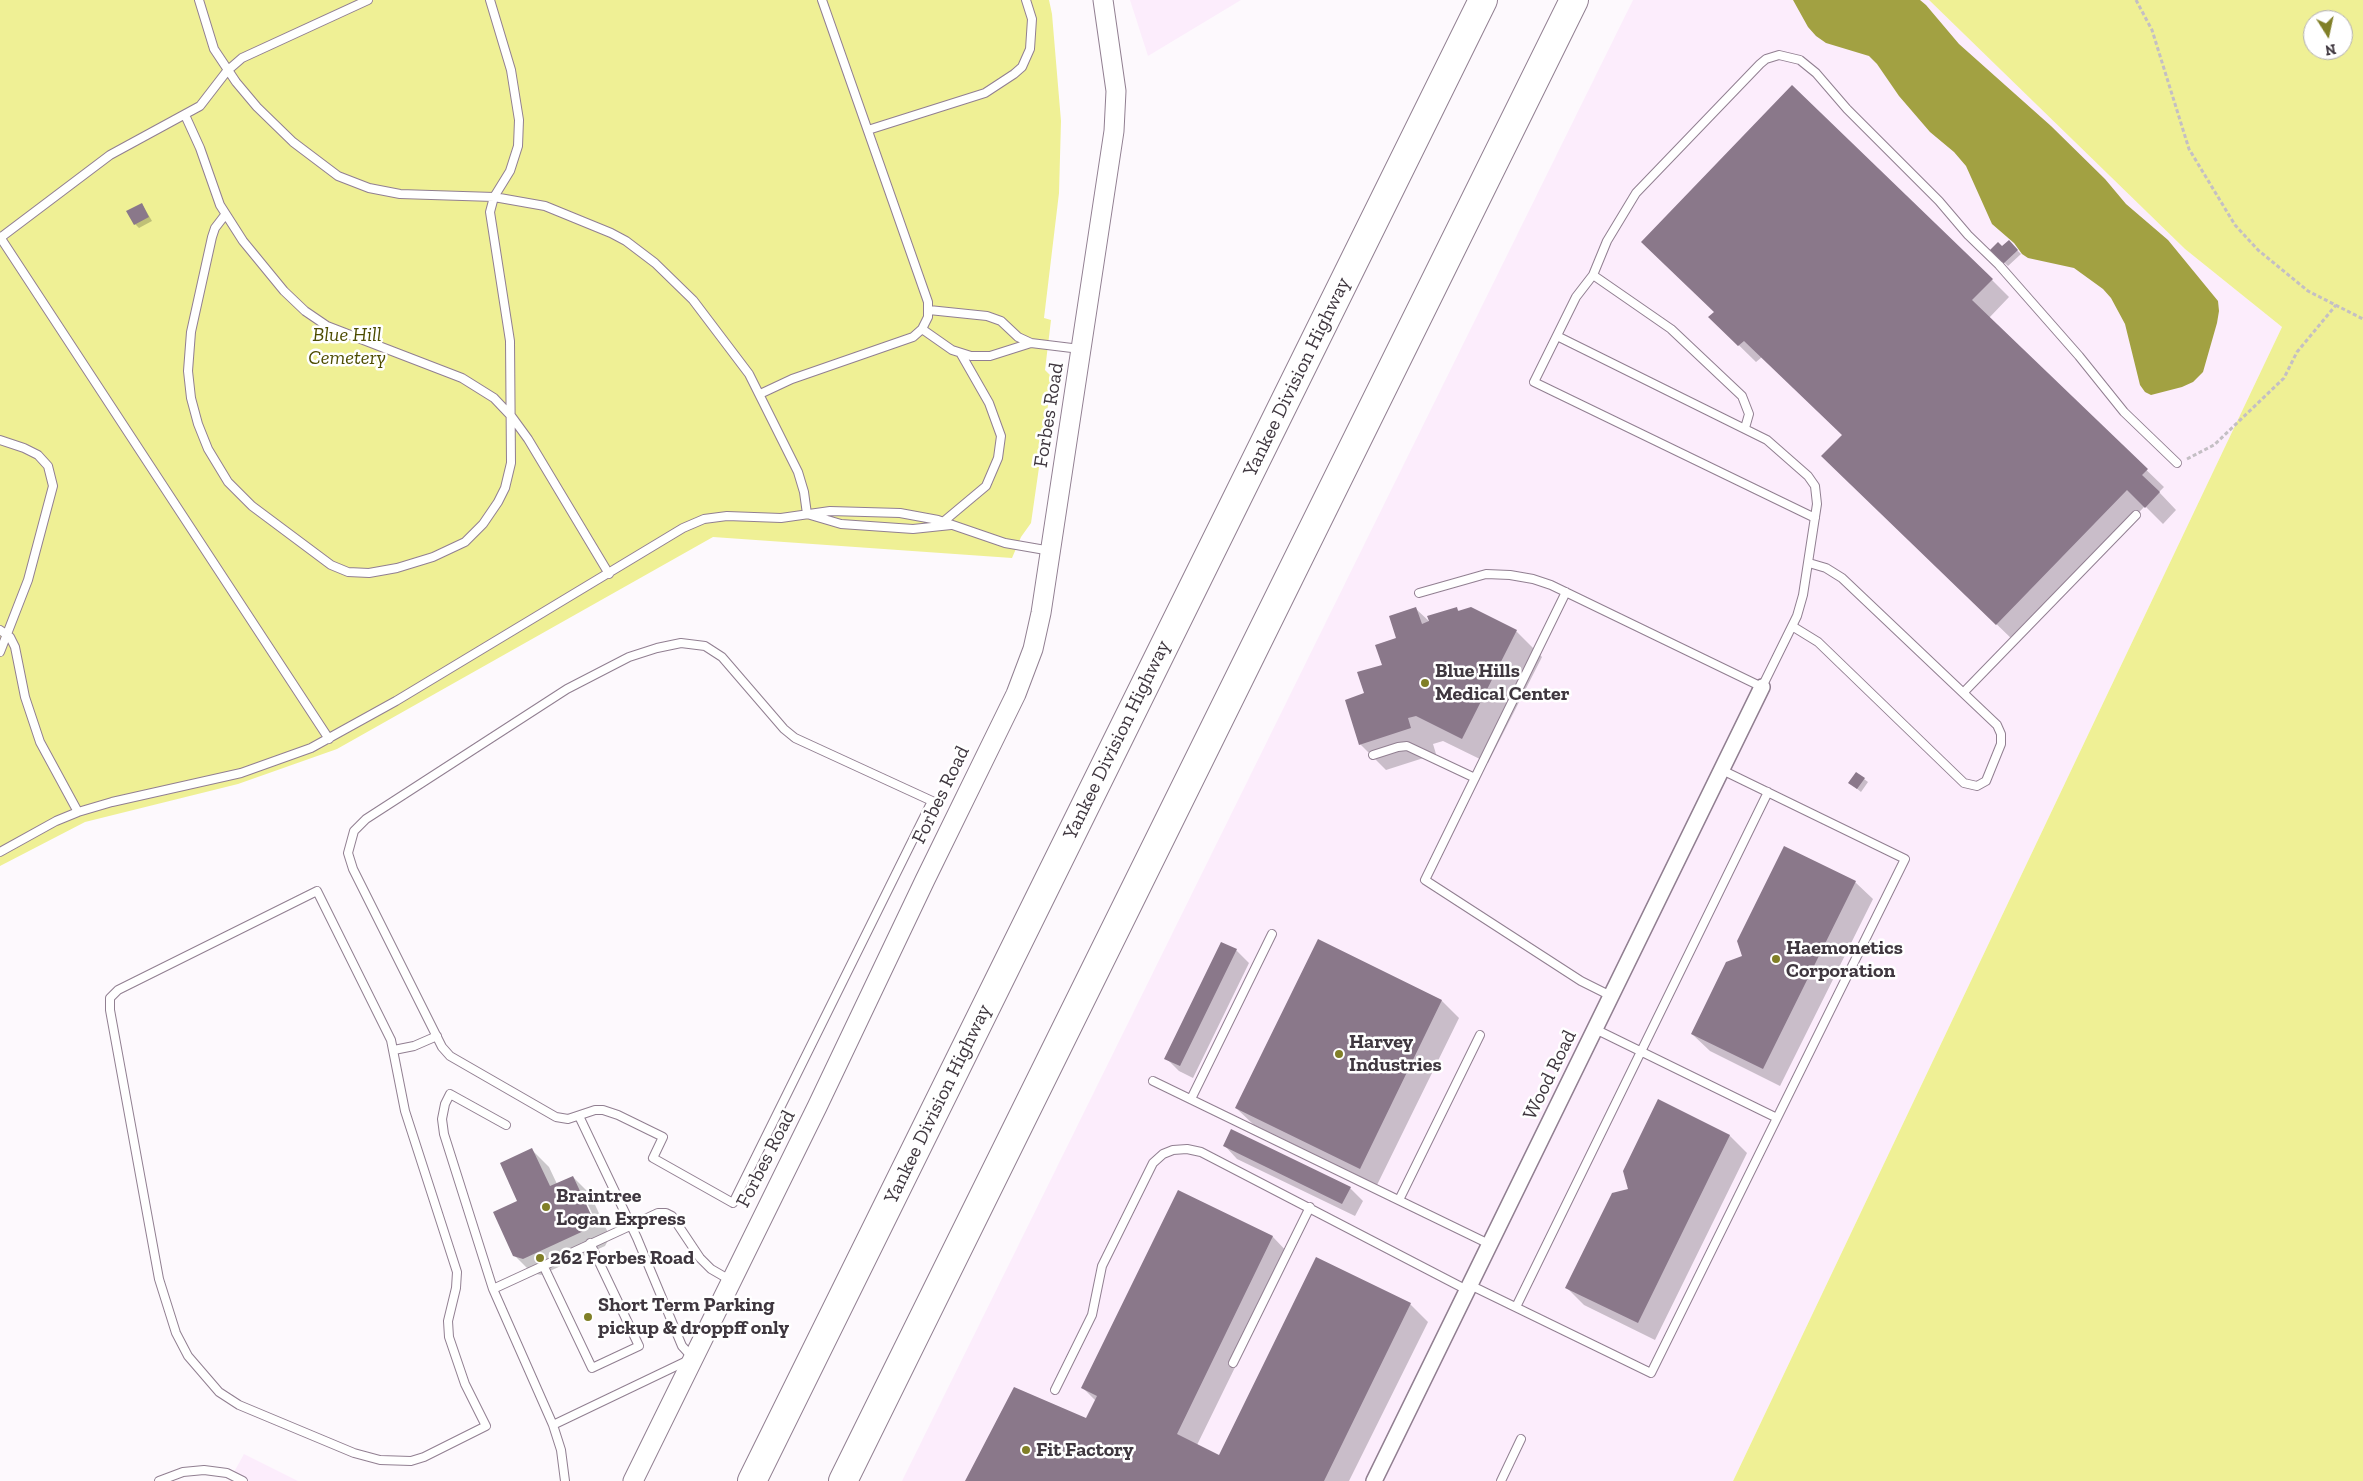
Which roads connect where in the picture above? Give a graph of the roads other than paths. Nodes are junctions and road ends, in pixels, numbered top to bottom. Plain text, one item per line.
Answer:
1 (199, 0) edge
2 (368, 0) edge
3 (490, 0) edge
4 (822, 0) edge
5 (1026, 0) edge
6 (1103, 0) edge
7 (1483, 0) edge
8 (1574, 0) edge
9 (227, 71) junction
10 (185, 115) junction
11 (868, 130) junction
12 (494, 197) junction
13 (225, 215) junction
14 (0, 237) edge
15 (1593, 275) junction
16 (929, 310) junction
17 (922, 329) junction
18 (1557, 336) junction
19 (1031, 343) junction
20 (1082, 349) junction
21 (961, 354) junction
22 (760, 394) junction
23 (512, 417) junction
24 (1745, 428) junction
25 (0, 440) edge
26 (2177, 463) road end
27 (807, 514) junction
28 (2136, 515) dead end
29 (1815, 518) junction
30 (943, 522) junction
31 (953, 525) junction
32 (1051, 552) junction
33 (1809, 563) junction
34 (609, 574) junction
35 (1566, 592) junction
36 (1419, 593) dead end
37 (1792, 626) junction
38 (4, 632) edge
39 (0, 652) edge
40 (1762, 687) junction
41 (1964, 693) junction
42 (329, 738) junction
43 (1373, 755) dead end
44 (1722, 770) junction
45 (1475, 778) junction
46 (1768, 792) junction
47 (78, 812) junction
48 (0, 852) edge
49 (1272, 934) dead end
50 (1611, 996) junction
51 (1595, 1029) junction
52 (1480, 1035) dead end
53 (437, 1036) junction
54 (394, 1050) junction
55 (1641, 1051) junction
56 (1153, 1081) dead end
57 (1191, 1099) junction
58 (579, 1116) junction
59 (1777, 1118) junction
60 (506, 1125) dead end
61 (1399, 1200) junction
62 (1310, 1207) junction
63 (630, 1224) junction
64 (590, 1243) junction
65 (1489, 1244) junction
66 (543, 1265) junction
67 (730, 1280) junction
68 (1468, 1287) junction
69 (493, 1289) junction
70 (1516, 1307) junction
71 (693, 1358) junction
72 (1233, 1363) dead end
73 (1055, 1390) dead end
74 (553, 1425) junction
75 (1522, 1439) dead end
76 (159, 1481) edge
77 (243, 1481) edge
78 (566, 1481) edge
79 (633, 1481) edge
80 (752, 1481) edge
81 (843, 1481) edge
82 (1374, 1481) edge
83 (1501, 1481) edge

1 - 9 lane
2 - 9 lane
3 - 12 lane
4 - 11 lane
5 - 11 lane
6 - 20 street, Forbes Road
7 - 80 highway, Yankee Division Highway
8 - 81 highway
9 - 10 lane
9 - 12 lane
10 - 13 lane
10 - 14 lane
11 - 16 lane
12 - 22 lane
12 - 23 lane
13 - 23 lane
13 - 23 lane
14 - 42 lane
15 - 18 lane
15 - 24 lane
15 - 26 lane
16 - 17 lane
16 - 19 lane
17 - 21 lane
17 - 22 lane
18 - 24 lane
18 - 29 lane
19 - 20 lane
19 - 21 lane
20 - 32 street, Forbes Road
21 - 30 lane
22 - 27 lane
23 - 34 lane
24 - 29 lane
25 - 38 lane
27 - 30 lane
27 - 31 lane
27 - 34 lane
28 - 41 lane
29 - 33 lane
30 - 31 lane
31 - 32 lane
32 - 67 street, Forbes Road
33 - 37 lane
33 - 41 lane
34 - 42 lane
35 - 36 lane
35 - 40 lane
35 - 45 lane
37 - 40 lane
37 - 41 lane
38 - 39 lane
38 - 47 lane
40 - 44 street, Wood Road
42 - 47 lane
43 - 45 lane
44 - 46 lane
44 - 50 street, Wood Road
45 - 50 lane
46 - 55 lane
46 - 59 lane
47 - 48 lane
49 - 57 lane
50 - 51 street, Wood Road
51 - 55 lane
51 - 65 street, Wood Road
52 - 61 lane
53 - 54 lane
53 - 58 lane
53 - 58 lane
54 - 54 lane
55 - 59 lane
55 - 70 lane
56 - 57 lane
57 - 61 lane
58 - 63 lane
59 - 70 lane
60 - 69 lane
61 - 65 lane
62 - 68 lane
62 - 72 lane
62 - 73 lane
63 - 64 lane
63 - 67 lane
63 - 71 lane
64 - 66 lane
64 - 66 lane
65 - 68 street, Wood Road
66 - 69 lane
67 - 71 street, Forbes Road
68 - 70 lane
68 - 82 street, Wood Road
69 - 74 lane
71 - 74 lane
71 - 79 street, Forbes Road
74 - 78 lane
75 - 83 lane
76 - 77 lane

